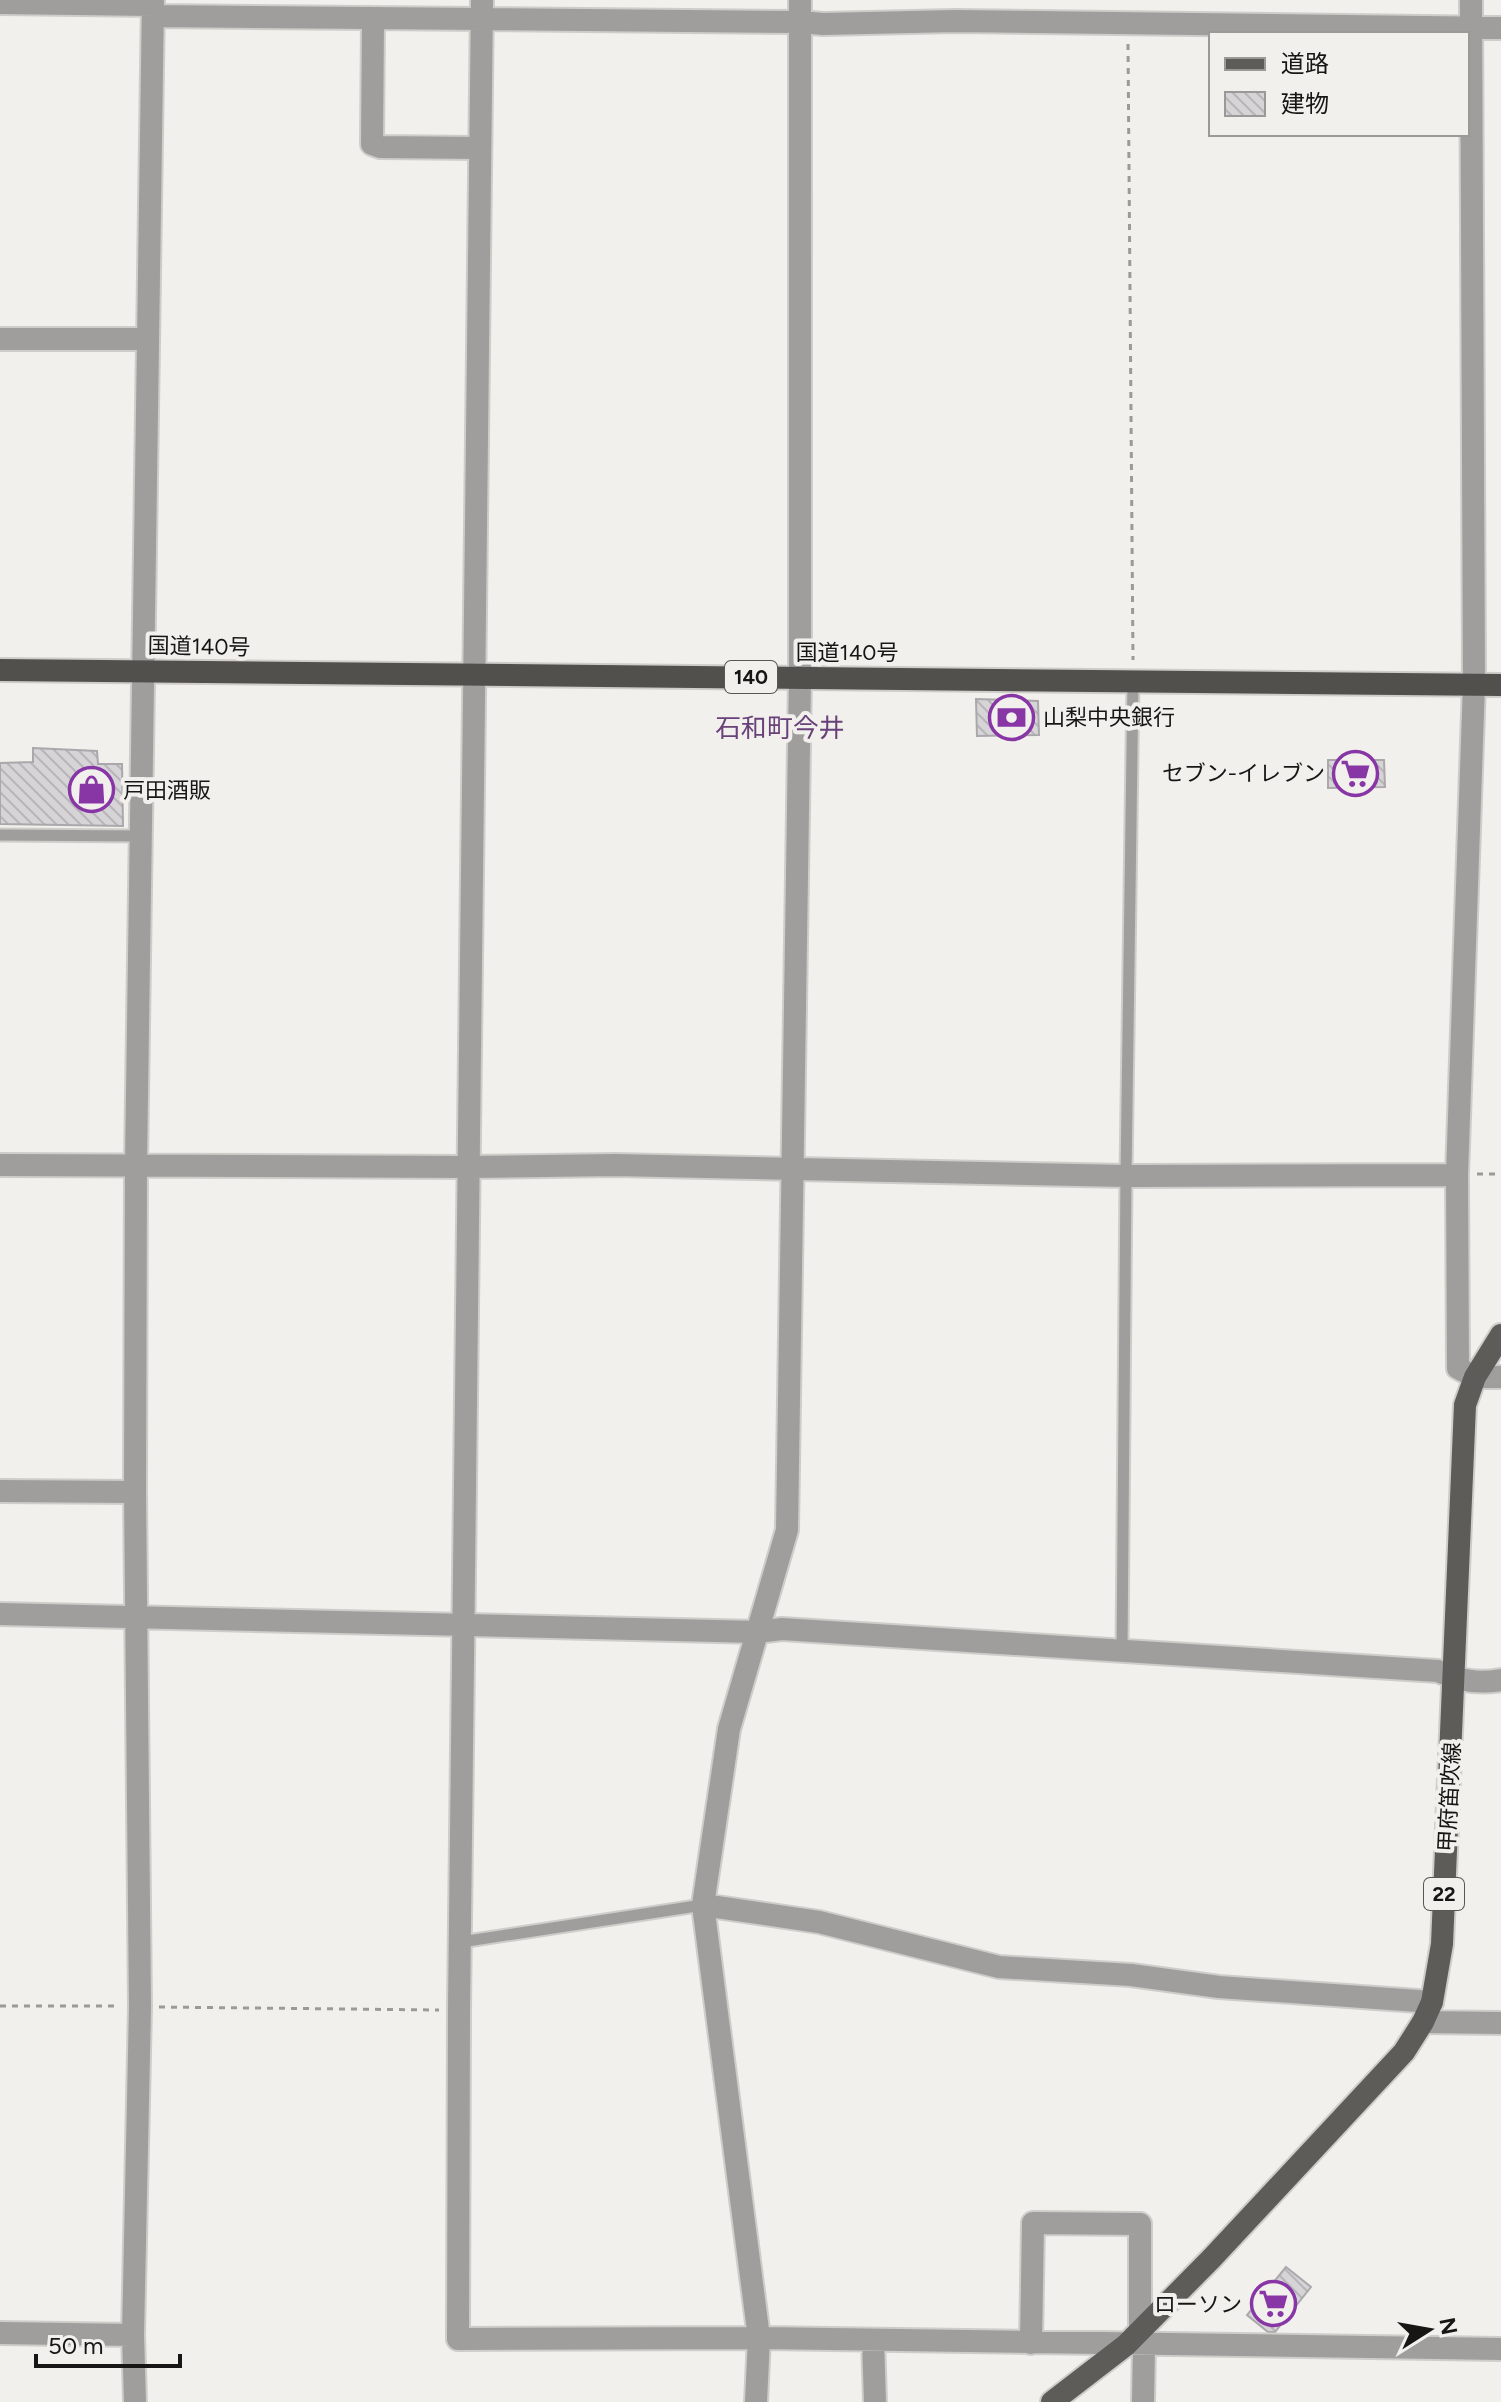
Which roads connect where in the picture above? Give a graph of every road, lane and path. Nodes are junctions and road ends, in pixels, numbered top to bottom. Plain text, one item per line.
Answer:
1 (1471, 0) edge
2 (0, 3) edge
3 (153, 7) edge
4 (482, 10) edge
5 (800, 11) edge
6 (373, 19) junction
7 (1128, 23) junction
8 (1471, 28) junction
9 (1501, 28) edge
10 (480, 148) junction
11 (0, 339) edge
12 (147, 339) junction
13 (0, 670) edge
14 (144, 671) junction
15 (473, 675) junction
16 (800, 678) junction
17 (1133, 680) junction
18 (1474, 684) junction
19 (1501, 685) edge
20 (0, 835) edge
21 (141, 836) junction
22 (136, 1164) junction
23 (0, 1165) edge
24 (469, 1167) junction
25 (794, 1170) junction
26 (1457, 1175) junction
27 (1126, 1176) junction
28 (1501, 1335) edge
29 (1475, 1377) junction
30 (1501, 1377) edge
31 (0, 1491) edge
32 (135, 1492) junction
33 (0, 1614) edge
34 (137, 1617) junction
35 (464, 1626) junction
36 (758, 1632) junction
37 (1122, 1650) junction
38 (1455, 1679) junction
39 (1501, 1680) edge
40 (703, 1905) junction
41 (461, 1942) junction
42 (0, 2006) edge
43 (140, 2007) junction
44 (459, 2010) junction
45 (1428, 2012) junction
46 (1501, 2023) edge
47 (0, 2333) edge
48 (133, 2335) junction
49 (759, 2338) junction
50 (873, 2340) junction
51 (1137, 2341) junction
52 (1031, 2343) junction
53 (1501, 2349) edge
54 (135, 2402) edge
55 (756, 2402) edge
56 (875, 2402) edge
57 (1052, 2402) edge
58 (1143, 2402) edge

1 - 8 street
2 - 3 street
3 - 6 street
3 - 12 street
4 - 5 street
4 - 6 street
4 - 10 street
5 - 7 street
5 - 16 street
6 - 10 street
7 - 8 street
7 - 17 path
8 - 9 street
8 - 18 street
10 - 15 street
11 - 12 street
12 - 14 street
13 - 14 highway, 国道140号 / 140
14 - 15 highway, 国道140号 / 140
14 - 21 street
15 - 16 highway, 国道140号 / 140
15 - 24 street
16 - 17 highway, 国道140号 / 140
16 - 25 street
17 - 18 highway, 国道140号 / 140
17 - 27 lane
18 - 19 highway, 国道140号 / 140
18 - 26 street
20 - 21 lane
21 - 22 street
22 - 23 street
22 - 24 street
22 - 32 street
24 - 25 street
24 - 35 street
25 - 27 street
25 - 36 street
26 - 27 street
26 - 29 street
27 - 37 lane
28 - 29 main road, 甲府笛吹線 / 22
29 - 30 street
29 - 38 main road, 甲府笛吹線 / 22
31 - 32 street
32 - 34 street
33 - 34 street
34 - 35 street
34 - 43 street
35 - 36 street
35 - 41 street
36 - 37 street
36 - 40 street
37 - 38 street
38 - 39 street
38 - 45 main road, 甲府笛吹線 / 22
40 - 41 lane
40 - 45 street
40 - 49 street
41 - 44 street
42 - 43 path
43 - 44 path
43 - 48 street
44 - 49 street
45 - 46 street
45 - 51 main road, 甲府笛吹線 / 22
47 - 48 street
48 - 54 street
49 - 50 street
49 - 55 street
50 - 52 street
50 - 56 street
51 - 52 street
51 - 52 street
51 - 53 street
51 - 57 main road, 甲府笛吹線 / 22
51 - 58 street

